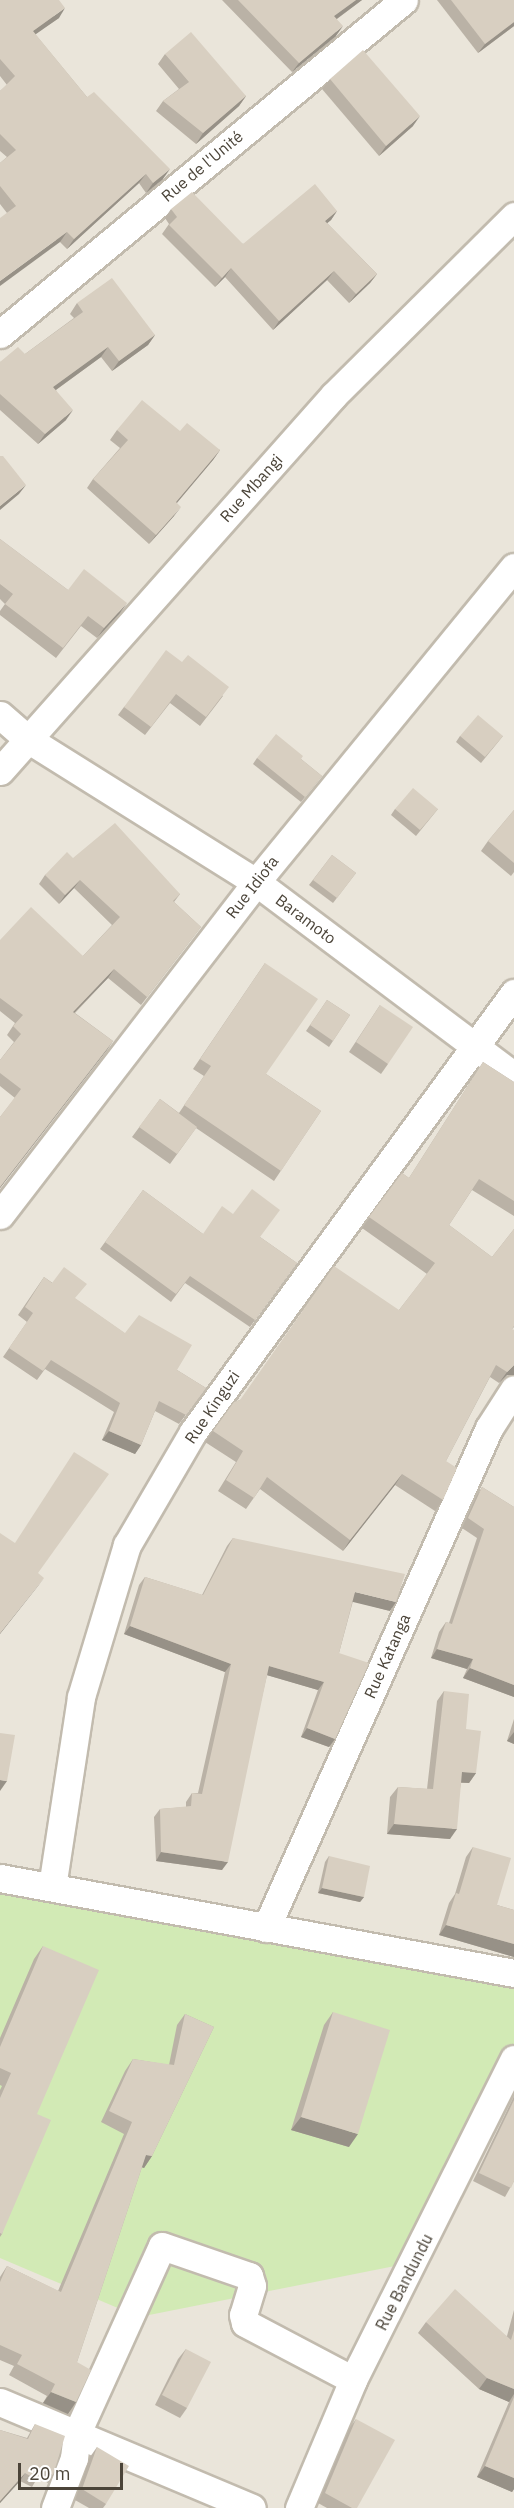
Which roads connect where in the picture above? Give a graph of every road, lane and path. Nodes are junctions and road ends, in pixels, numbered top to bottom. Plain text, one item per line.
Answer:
1 (404, 0) edge
2 (514, 216) edge
3 (0, 333) edge
4 (514, 567) edge
5 (0, 715) edge
6 (26, 738) junction
7 (0, 771) edge
8 (256, 882) junction
9 (514, 993) edge
10 (475, 1048) junction
11 (514, 1076) edge
12 (0, 1215) edge
13 (514, 1389) edge
14 (0, 1878) edge
15 (52, 1887) junction
16 (266, 1928) junction
17 (514, 1973) edge
18 (514, 2059) edge
19 (353, 2380) junction
20 (0, 2402) edge
21 (77, 2433) junction
22 (55, 2508) edge
23 (252, 2508) edge
24 (299, 2508) edge

1 - 3 street, Rue de l'Unité
2 - 6 street, Rue Mbangi
4 - 8 street, Rue Idiofa
5 - 6 street, Baramoto
6 - 7 street, Rue Mbangi
6 - 8 street, Baramoto
8 - 10 street, Baramoto
8 - 12 street, Rue Idiofa
9 - 10 street, Rue Kinguzi
10 - 11 street, Baramoto
10 - 15 street, Rue Kinguzi
13 - 16 street, Rue Katanga
14 - 15 street
15 - 16 street
16 - 17 street
18 - 19 street, Rue Bandundu
19 - 21 street
19 - 24 street, Rue Bandundu
20 - 21 street
21 - 22 street
21 - 23 street

